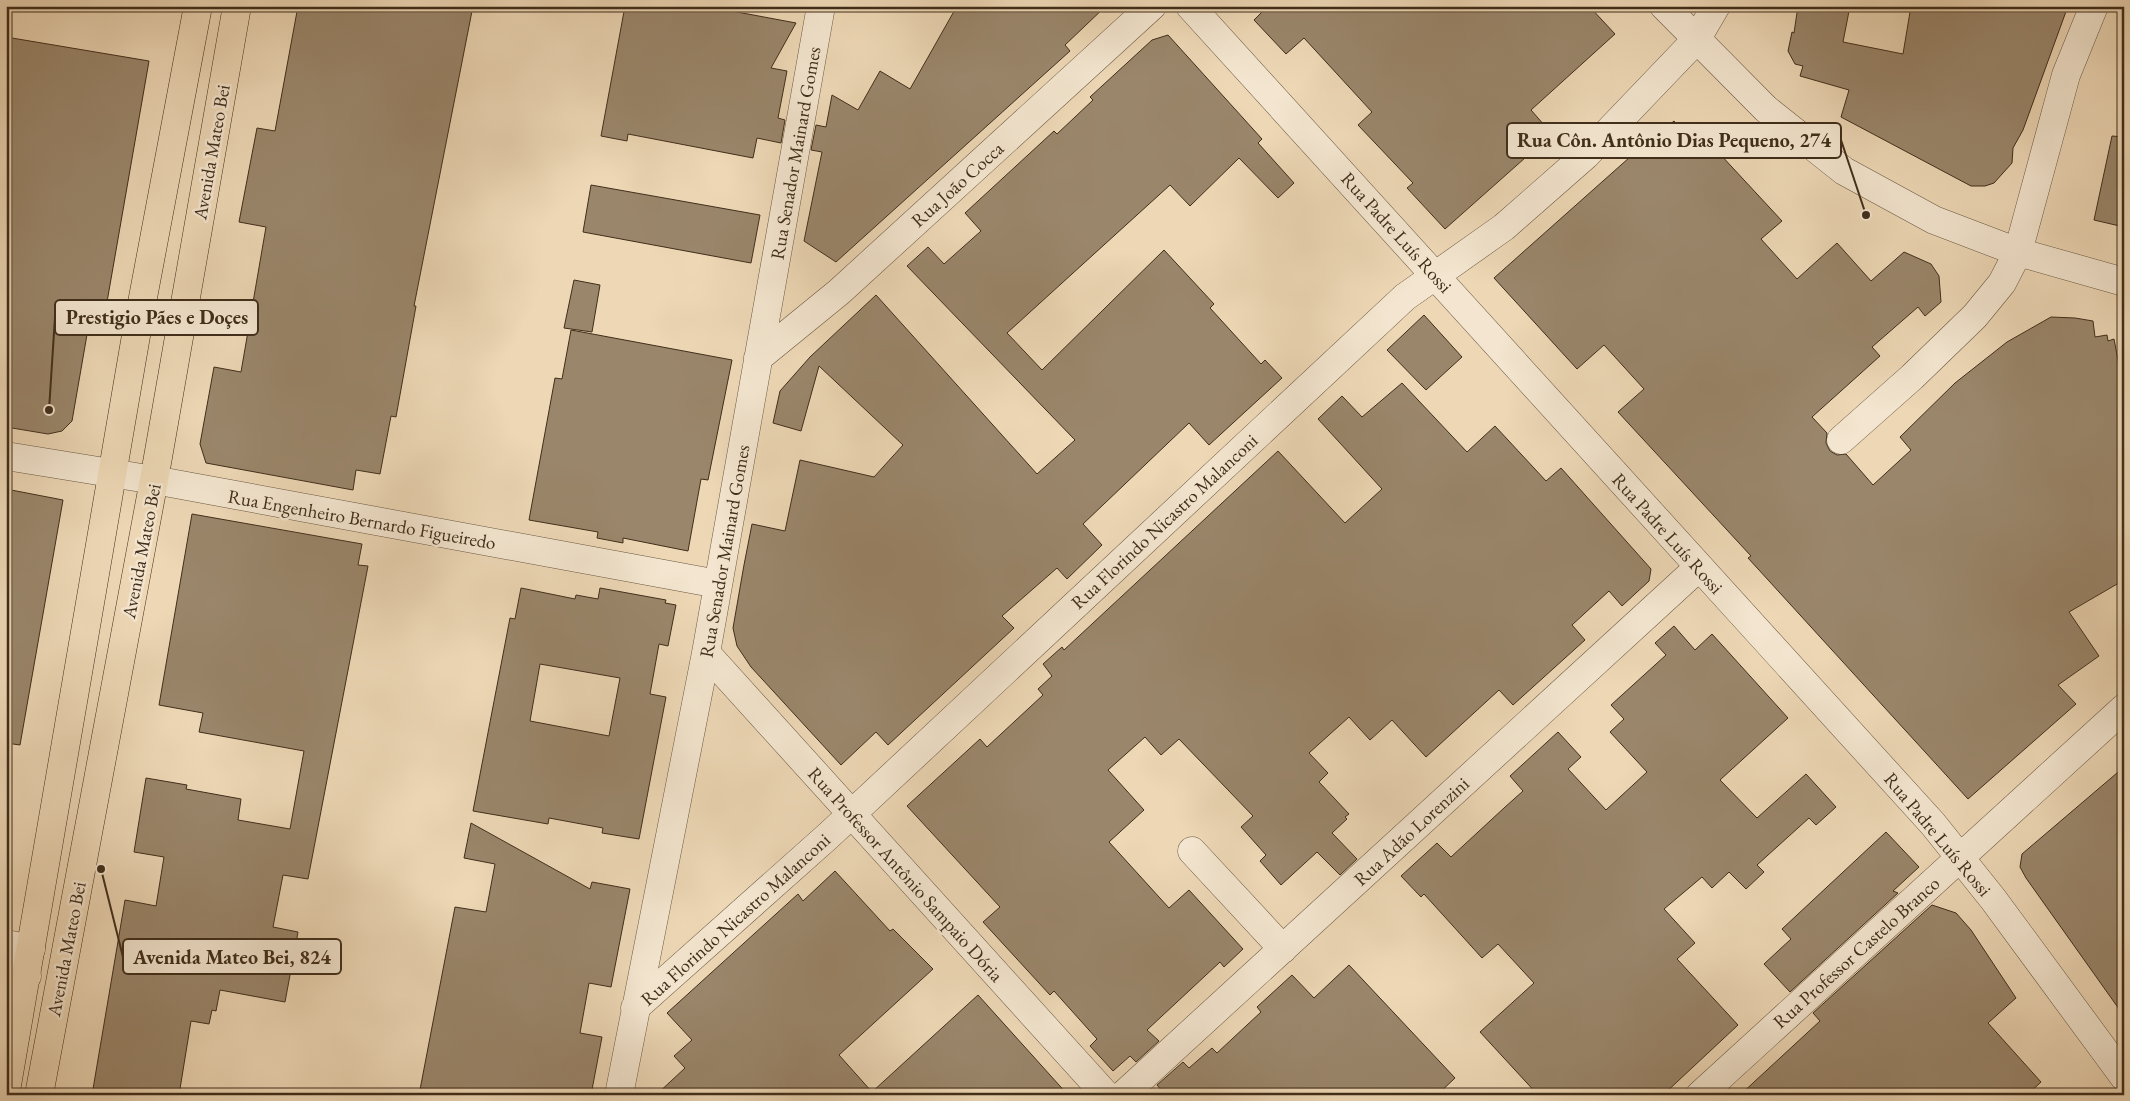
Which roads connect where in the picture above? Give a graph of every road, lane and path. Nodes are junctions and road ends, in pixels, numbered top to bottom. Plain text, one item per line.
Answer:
1 (198, 6) edge
2 (237, 6) edge
3 (821, 6) edge
4 (1152, 6) edge
5 (1190, 6) edge
6 (1664, 6) edge
7 (1716, 6) edge
8 (2094, 6) edge
9 (1696, 40) junction
10 (2018, 252) junction
11 (1436, 275) junction
12 (2124, 282) edge
13 (758, 358) junction
14 (1841, 440) dead end
15 (6, 456) edge
16 (112, 473) junction
17 (154, 480) junction
18 (1699, 567) junction
19 (718, 584) junction
20 (706, 654) junction
21 (2124, 708) edge
22 (852, 813) junction
23 (1192, 851) dead end
24 (1960, 856) junction
25 (19, 947) edge
26 (1283, 948) junction
27 (16, 974) edge
28 (635, 1008) junction
29 (2124, 1078) edge
30 (6, 1091) edge
31 (39, 1095) edge
32 (619, 1095) edge
33 (1106, 1095) edge
34 (1123, 1095) edge
35 (1700, 1095) edge

1 - 16 main road, Avenida Mateo Bei
2 - 17 main road, Avenida Mateo Bei
3 - 13 street, Rua Senador Mainard Gomes
4 - 13 street, Rua João Cocca
5 - 11 street, Rua Padre Luís Rossi
6 - 9 street
7 - 9 street, Rua Florindo Nicastro Malanconi
8 - 10 street
9 - 10 street
9 - 11 street, Rua Florindo Nicastro Malanconi
10 - 12 street
10 - 14 street
11 - 18 street, Rua Padre Luís Rossi
11 - 22 street, Rua Florindo Nicastro Malanconi
13 - 19 street, Rua Senador Mainard Gomes
15 - 16 street, Rua Engenheiro Bernardo Figueiredo
16 - 17 street, Rua Engenheiro Bernardo Figueiredo
16 - 25 main road, Avenida Mateo Bei
17 - 19 street, Rua Engenheiro Bernardo Figueiredo
17 - 31 main road, Avenida Mateo Bei
18 - 24 street, Rua Padre Luís Rossi
18 - 26 street, Rua Adão Lorenzini
19 - 20 street, Rua Senador Mainard Gomes
20 - 22 street, Rua Professor Antônio Sampaio Dória
20 - 28 street, Rua Senador Mainard Gomes
21 - 24 street, Rua Professor Castelo Branco
22 - 28 street, Rua Florindo Nicastro Malanconi
22 - 33 street, Rua Professor Antônio Sampaio Dória
23 - 26 street
24 - 29 street, Rua Padre Luís Rossi
24 - 35 street, Rua Professor Castelo Branco
25 - 27 main road, Avenida Mateo Bei
26 - 34 street, Rua Adão Lorenzini
27 - 30 main road, Avenida Mateo Bei
28 - 32 street, Rua Senador Mainard Gomes

